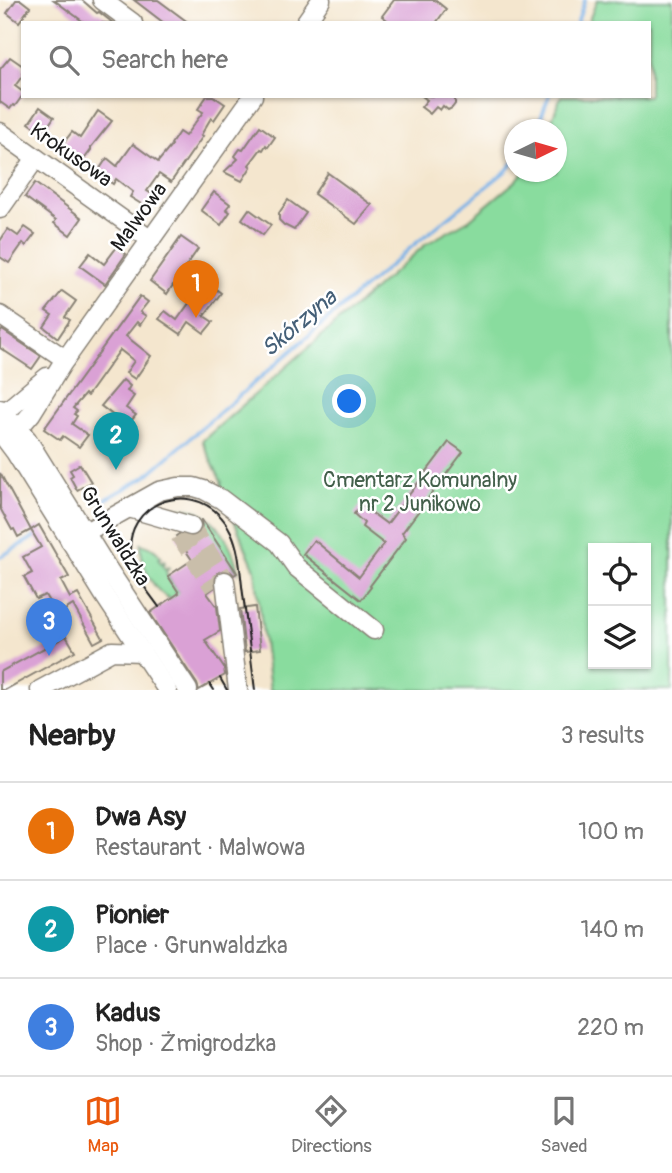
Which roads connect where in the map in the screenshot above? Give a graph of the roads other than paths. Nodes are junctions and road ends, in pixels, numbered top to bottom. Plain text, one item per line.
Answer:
1 (102, 0) edge
2 (321, 0) edge
3 (130, 21) edge
4 (306, 21) edge
5 (245, 99) edge
6 (0, 132) edge
7 (36, 158) junction
8 (0, 209) edge
9 (151, 240) junction
10 (0, 315) edge
11 (64, 362) junction
12 (2, 411) edge
13 (7, 431) edge
14 (129, 508) junction
15 (185, 531) tunnel mouth
16 (78, 536) junction
17 (220, 584) tunnel mouth
18 (120, 619) junction
19 (374, 630) dead end
20 (112, 651) junction
21 (142, 652) junction
22 (40, 690) edge
23 (167, 690) edge
24 (188, 690) edge
25 (238, 690) edge

1 - 3 street
2 - 4 street
5 - 9 street, Malwowa
6 - 7 street, Krokusowa
7 - 8 street
7 - 9 street, Krokusowa
9 - 11 street, Malwowa
10 - 11 street
11 - 12 street, Malwowa
11 - 13 street, Malwowa
12 - 13 street, Malwowa
13 - 16 street, Grunwaldzka
14 - 15 street
14 - 16 street
14 - 19 street
16 - 18 street, Grunwaldzka
16 - 24 street, Grunwaldzka
17 - 25 street
18 - 20 street
18 - 21 street, Grunwaldzka
20 - 21 street
20 - 22 street
21 - 23 street, Grunwaldzka

